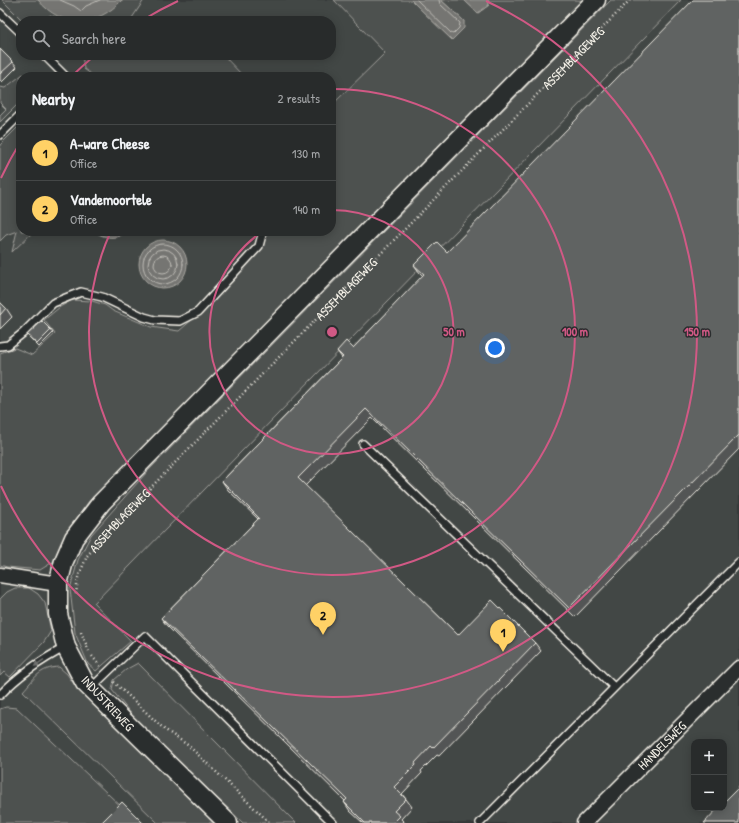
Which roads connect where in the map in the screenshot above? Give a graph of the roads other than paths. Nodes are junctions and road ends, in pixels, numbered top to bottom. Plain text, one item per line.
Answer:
1 (596, 0) edge
2 (0, 13) edge
3 (16, 28) edge
4 (48, 60) edge
5 (59, 72) edge
6 (16, 119) edge
7 (0, 135) edge
8 (262, 236) edge
9 (0, 346) edge
10 (363, 444) dead end
11 (739, 562) edge
12 (0, 575) edge
13 (58, 584) junction
14 (66, 647) junction
15 (739, 668) edge
16 (614, 687) junction
17 (91, 688) junction
18 (0, 695) edge
19 (228, 823) edge
20 (333, 823) edge
21 (480, 823) edge
22 (584, 823) edge

1 - 13 street, ASSEMBLAGEWEG
2 - 3 lane
4 - 5 lane
6 - 7 lane
8 - 9 lane
10 - 16 lane
11 - 16 lane
12 - 13 street
13 - 14 street, INDUSTRIEWEG
14 - 17 street, INDUSTRIEWEG
14 -> 18 lane
15 - 22 street, HANDELSWEG
16 - 21 lane
17 - 19 street, INDUSTRIEWEG
17 - 20 lane

